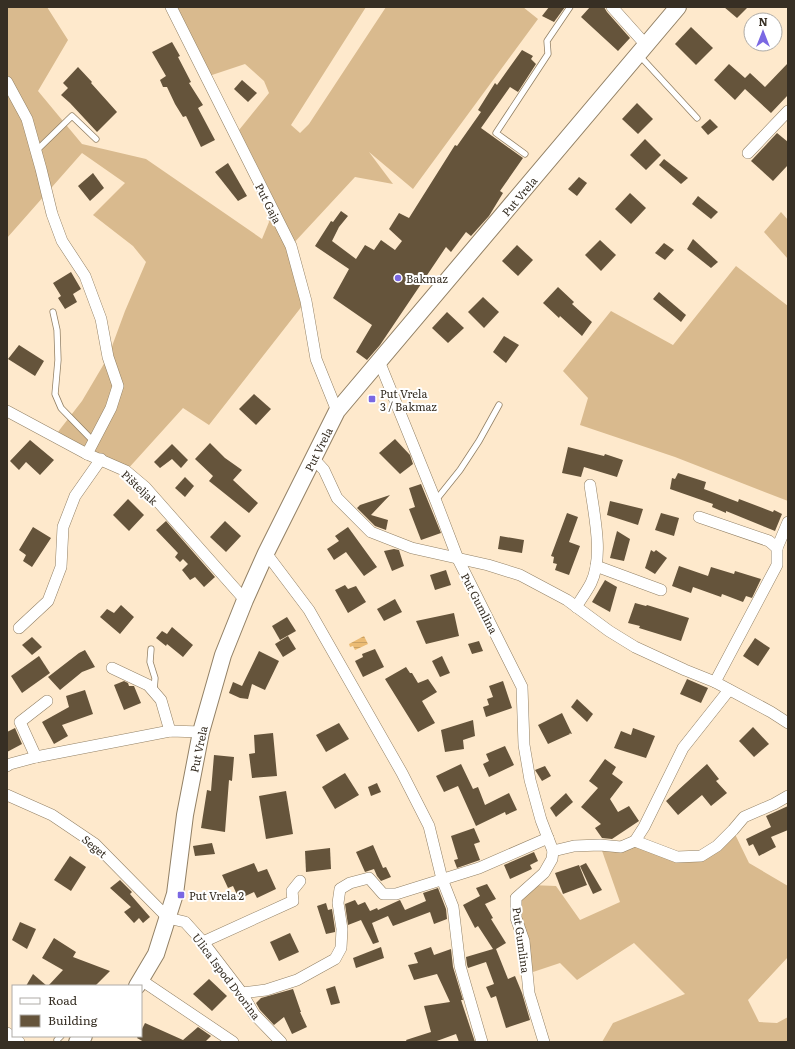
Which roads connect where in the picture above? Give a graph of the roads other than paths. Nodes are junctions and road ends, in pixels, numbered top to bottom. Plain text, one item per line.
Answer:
1 (171, 7) edge
2 (570, 7) edge
3 (612, 7) edge
4 (675, 9) edge
5 (642, 50) junction
6 (7, 82) edge
7 (788, 112) edge
8 (697, 118) dead end
9 (96, 139) dead end
10 (36, 151) junction
11 (748, 153) dead end
12 (525, 154) dead end
13 (54, 312) dead end
14 (379, 361) junction
15 (499, 405) dead end
16 (7, 411) edge
17 (337, 411) junction
18 (94, 442) junction
19 (88, 454) junction
20 (313, 458) junction
21 (101, 459) junction
22 (590, 486) dead end
23 (436, 500) junction
24 (699, 517) dead end
25 (788, 522) edge
26 (777, 548) junction
27 (266, 553) junction
28 (458, 559) junction
29 (596, 566) junction
30 (661, 590) dead end
31 (245, 600) junction
32 (576, 607) junction
33 (19, 628) dead end
34 (151, 649) dead end
35 (112, 668) dead end
36 (715, 682) junction
37 (729, 690) junction
38 (154, 692) junction
39 (47, 701) dead end
40 (788, 723) edge
41 (170, 731) junction
42 (201, 732) junction
43 (36, 757) junction
44 (7, 766) edge
45 (7, 795) edge
46 (788, 796) edge
47 (548, 838) junction
48 (635, 841) junction
49 (553, 851) junction
50 (442, 879) junction
51 (300, 881) dead end
52 (168, 918) junction
53 (203, 942) junction
54 (139, 983) edge
55 (242, 993) junction
56 (233, 1042) edge
57 (281, 1042) edge
58 (482, 1042) edge
59 (544, 1042) edge

1 - 17 street, Put Gaja
2 - 12 lane
3 - 5 street
4 - 5 main road, Put Vrela
5 - 8 lane
5 - 14 main road, Put Vrela
6 - 10 street
7 - 11 street
9 - 10 lane
10 - 18 street
13 - 18 lane
14 - 17 main road, Put Vrela
14 - 23 street, Put Gumlina
15 - 23 lane
16 - 19 street, Pišteljak
17 - 20 main road, Put Vrela
18 - 19 street
19 - 21 street, Pišteljak
20 - 27 main road, Put Vrela
20 - 28 street
21 - 31 street, Pišteljak
21 - 33 street
22 - 29 street
23 - 28 street, Put Gumlina
24 - 26 street
25 - 26 street
26 - 36 street
27 - 31 main road, Put Vrela
27 - 50 street
28 - 32 street
28 - 47 street, Put Gumlina
29 - 30 street
29 - 32 street
31 - 42 main road, Put Vrela
32 - 36 street
34 - 38 lane
35 - 38 street
36 - 37 street
37 - 40 street
37 - 48 street
38 - 41 street
39 - 43 street
41 - 42 street
41 - 43 street
42 - 52 main road, Put Vrela
43 - 44 street
45 - 52 street, Seget
46 - 48 street
47 - 49 street, Put Gumlina
47 - 50 street
48 - 49 street
49 - 59 street, Put Gumlina
50 - 55 street
50 - 58 street
51 - 53 street
52 - 53 street, Ulica Ispod Dvorina
52 - 54 main road, Put Vrela
53 - 55 street, Ulica Ispod Dvorina
54 - 56 street
55 - 57 street, Ulica Ispod Dvorina

